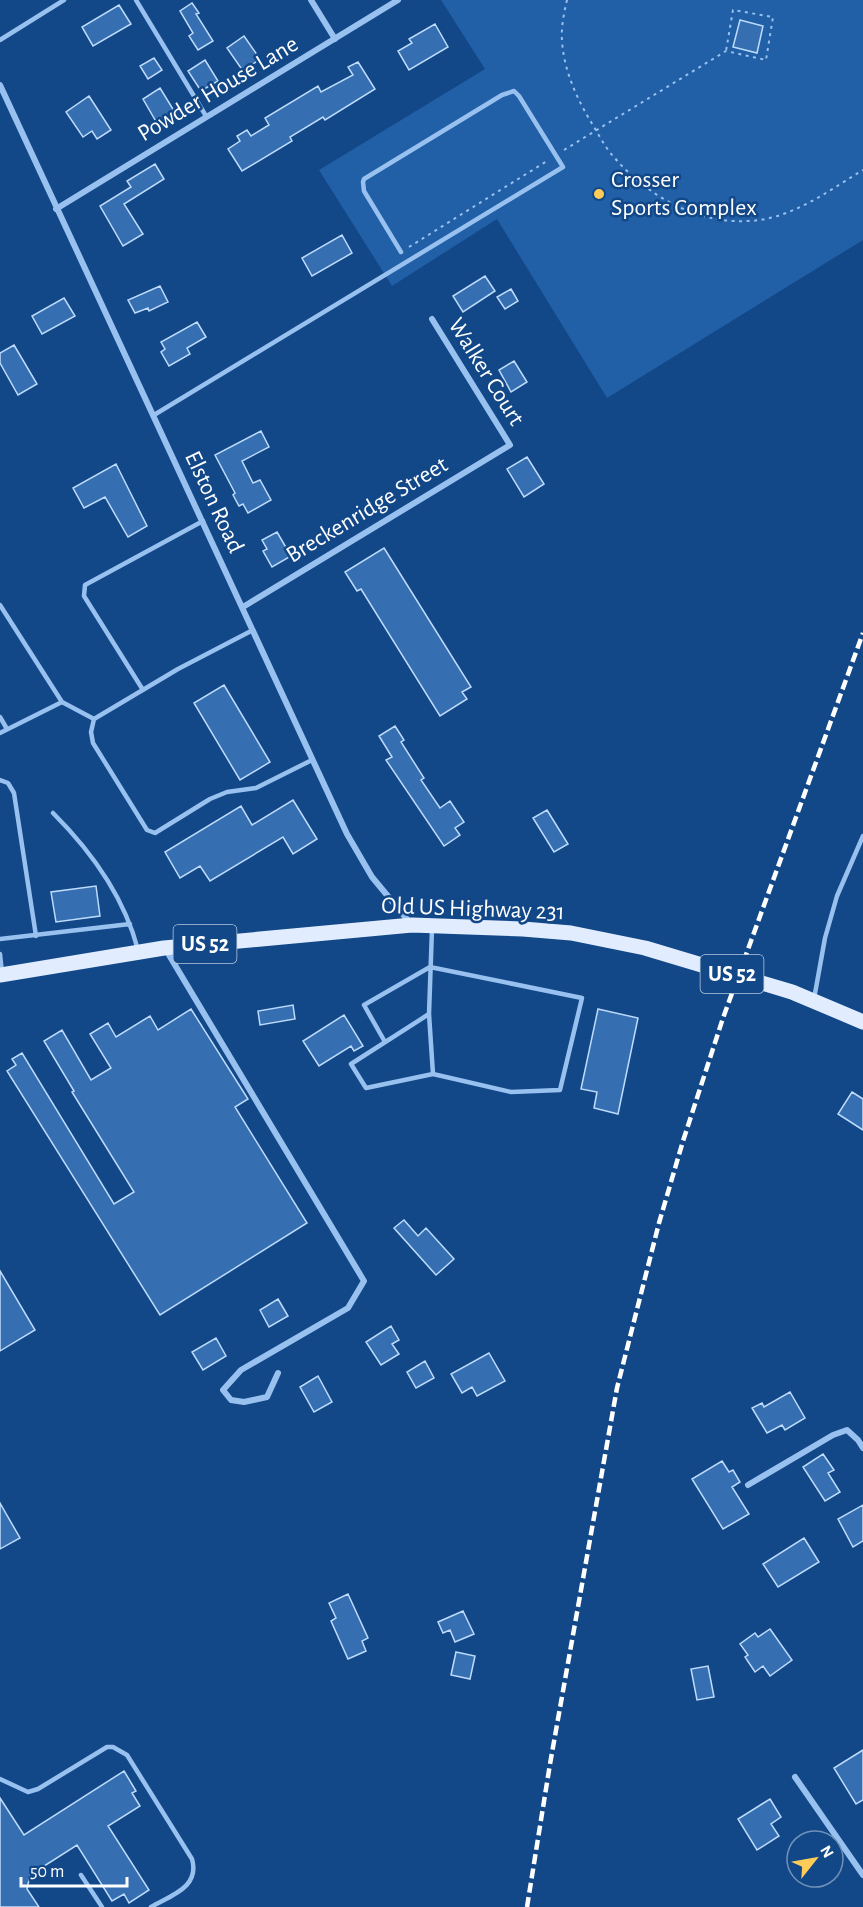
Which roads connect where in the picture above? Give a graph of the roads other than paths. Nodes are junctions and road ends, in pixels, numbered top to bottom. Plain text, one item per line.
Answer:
1 (64, 0) edge
2 (136, 0) edge
3 (310, 0) edge
4 (398, 0) edge
5 (335, 39) junction
6 (0, 40) edge
7 (0, 85) edge
8 (206, 116) junction
9 (56, 209) junction
10 (401, 252) road end
11 (432, 319) dead end
12 (154, 415) junction
13 (510, 445) joint
14 (203, 521) junction
15 (0, 605) edge
16 (243, 607) junction
17 (253, 630) junction
18 (143, 690) junction
19 (62, 702) junction
20 (0, 717) edge
21 (94, 719) junction
22 (8, 729) junction
23 (0, 733) edge
24 (312, 760) junction
25 (0, 780) edge
26 (53, 813) dead end
27 (863, 836) edge
28 (130, 924) junction
29 (412, 925) junction
30 (433, 925) junction
31 (36, 936) junction
32 (0, 939) edge
33 (165, 948) junction
34 (138, 952) junction
35 (0, 954) edge
36 (430, 967) junction
37 (1, 975) edge
38 (813, 1001) junction
39 (429, 1014) junction
40 (863, 1022) edge
41 (385, 1042) junction
42 (433, 1074) junction
43 (278, 1373) dead end
44 (863, 1448) edge
45 (748, 1485) dead end
46 (795, 1777) dead end
47 (0, 1779) edge
48 (81, 1875) dead end
49 (863, 1875) edge
50 (102, 1907) edge
51 (152, 1907) edge

1 - 6 lane
2 - 8 lane
3 - 5 street
4 - 5 street, Powder House Lane
5 - 8 street, Powder House Lane
7 - 9 street, Elston Road
8 - 9 street, Powder House Lane
9 - 12 street, Elston Road
10 - 12 lane
11 - 13 street, Walker Court
12 - 14 street, Elston Road
13 - 16 street, Breckenridge Street
14 - 16 street, Elston Road
14 - 18 lane
15 - 19 lane
16 - 17 street, Elston Road
17 - 18 lane
17 - 24 street, Elston Road
18 - 21 lane
19 - 21 lane
19 - 22 lane
20 - 22 lane
21 - 24 lane
22 - 23 lane
24 - 29 street, Elston Road
25 - 31 lane
26 - 28 lane
27 - 38 lane
28 - 31 lane
28 - 34 lane
29 - 30 main road, Old US Highway 231 / US 52
29 - 33 main road, Old US Highway 231 / US 52
30 - 36 lane
30 - 38 main road, Old US Highway 231 / US 52
31 - 32 lane
33 - 34 main road, Old US Highway 231 / US 52
33 - 43 street
34 - 37 main road, Old US Highway 231 / US 52
35 - 37 lane
36 - 39 lane
36 - 41 lane
36 - 42 lane
38 - 40 main road, Old US Highway 231 / US 52
39 - 41 lane
39 - 42 lane
41 - 42 lane
44 - 45 street
46 - 49 street
47 - 51 lane
48 - 50 lane

